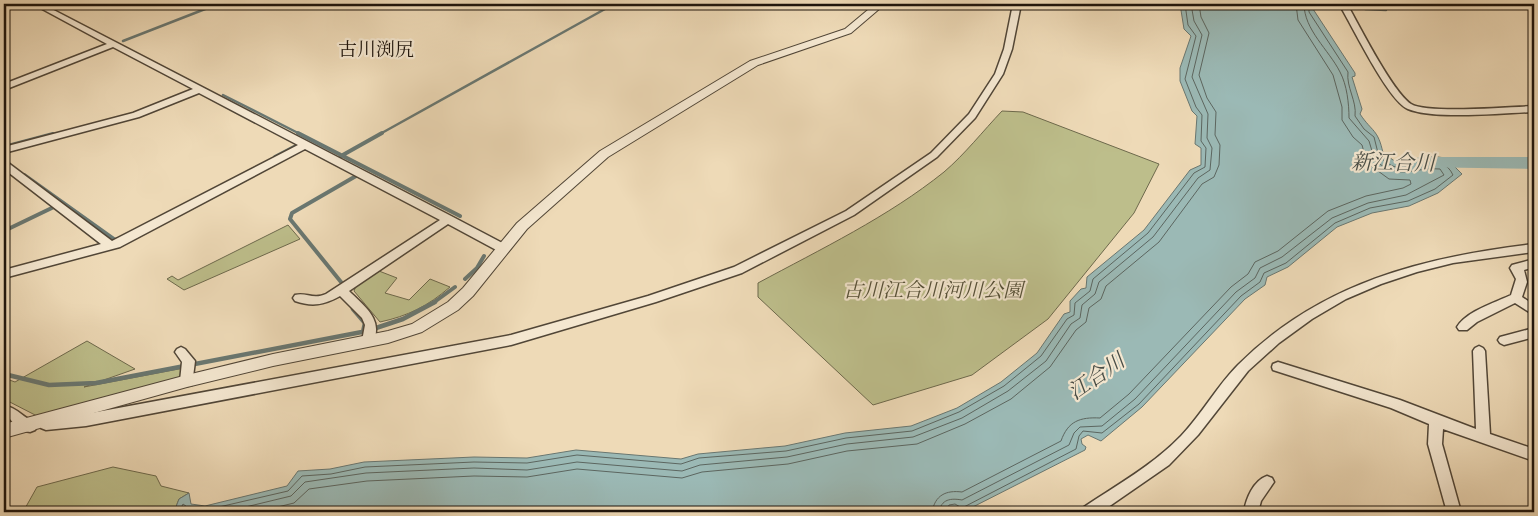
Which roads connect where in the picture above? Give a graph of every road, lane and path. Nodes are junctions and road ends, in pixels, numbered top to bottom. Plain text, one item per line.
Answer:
1 (37, 4) edge
2 (880, 4) edge
3 (1017, 4) edge
4 (1343, 4) edge
5 (114, 44) junction
6 (4, 87) edge
7 (202, 89) junction
8 (1534, 109) edge
9 (305, 145) junction
10 (4, 150) edge
11 (4, 164) edge
12 (449, 219) junction
13 (109, 244) junction
14 (1534, 248) edge
15 (504, 249) junction
16 (1534, 263) edge
17 (4, 274) edge
18 (341, 290) junction
19 (299, 298) dead end
20 (1516, 298) junction
21 (1534, 311) edge
22 (1463, 327) dead end
23 (1534, 333) edge
24 (369, 335) junction
25 (1504, 340) dead end
26 (1479, 351) dead end
27 (1278, 367) dead end
28 (4, 410) edge
29 (1436, 421) junction
30 (24, 426) junction
31 (4, 431) edge
32 (1483, 437) junction
33 (1534, 455) edge
34 (1267, 482) dead end
35 (1089, 512) edge
36 (1251, 512) edge
37 (1454, 512) edge

1 - 5 street
2 - 15 street
3 - 30 street
4 - 8 street
5 - 6 street
5 - 7 street
7 - 9 street
7 - 10 street
9 - 12 street
9 - 13 street
11 - 13 street
12 - 15 street
12 - 18 street
13 - 17 street
14 - 35 street
15 - 24 street
16 - 20 street
18 - 19 street
18 - 24 street
20 - 21 street
20 - 22 street
23 - 25 street
24 - 30 street
26 - 32 street
27 - 29 street
28 - 30 street
29 - 32 street
29 - 37 street
30 - 31 street
32 - 33 street
34 - 36 street

